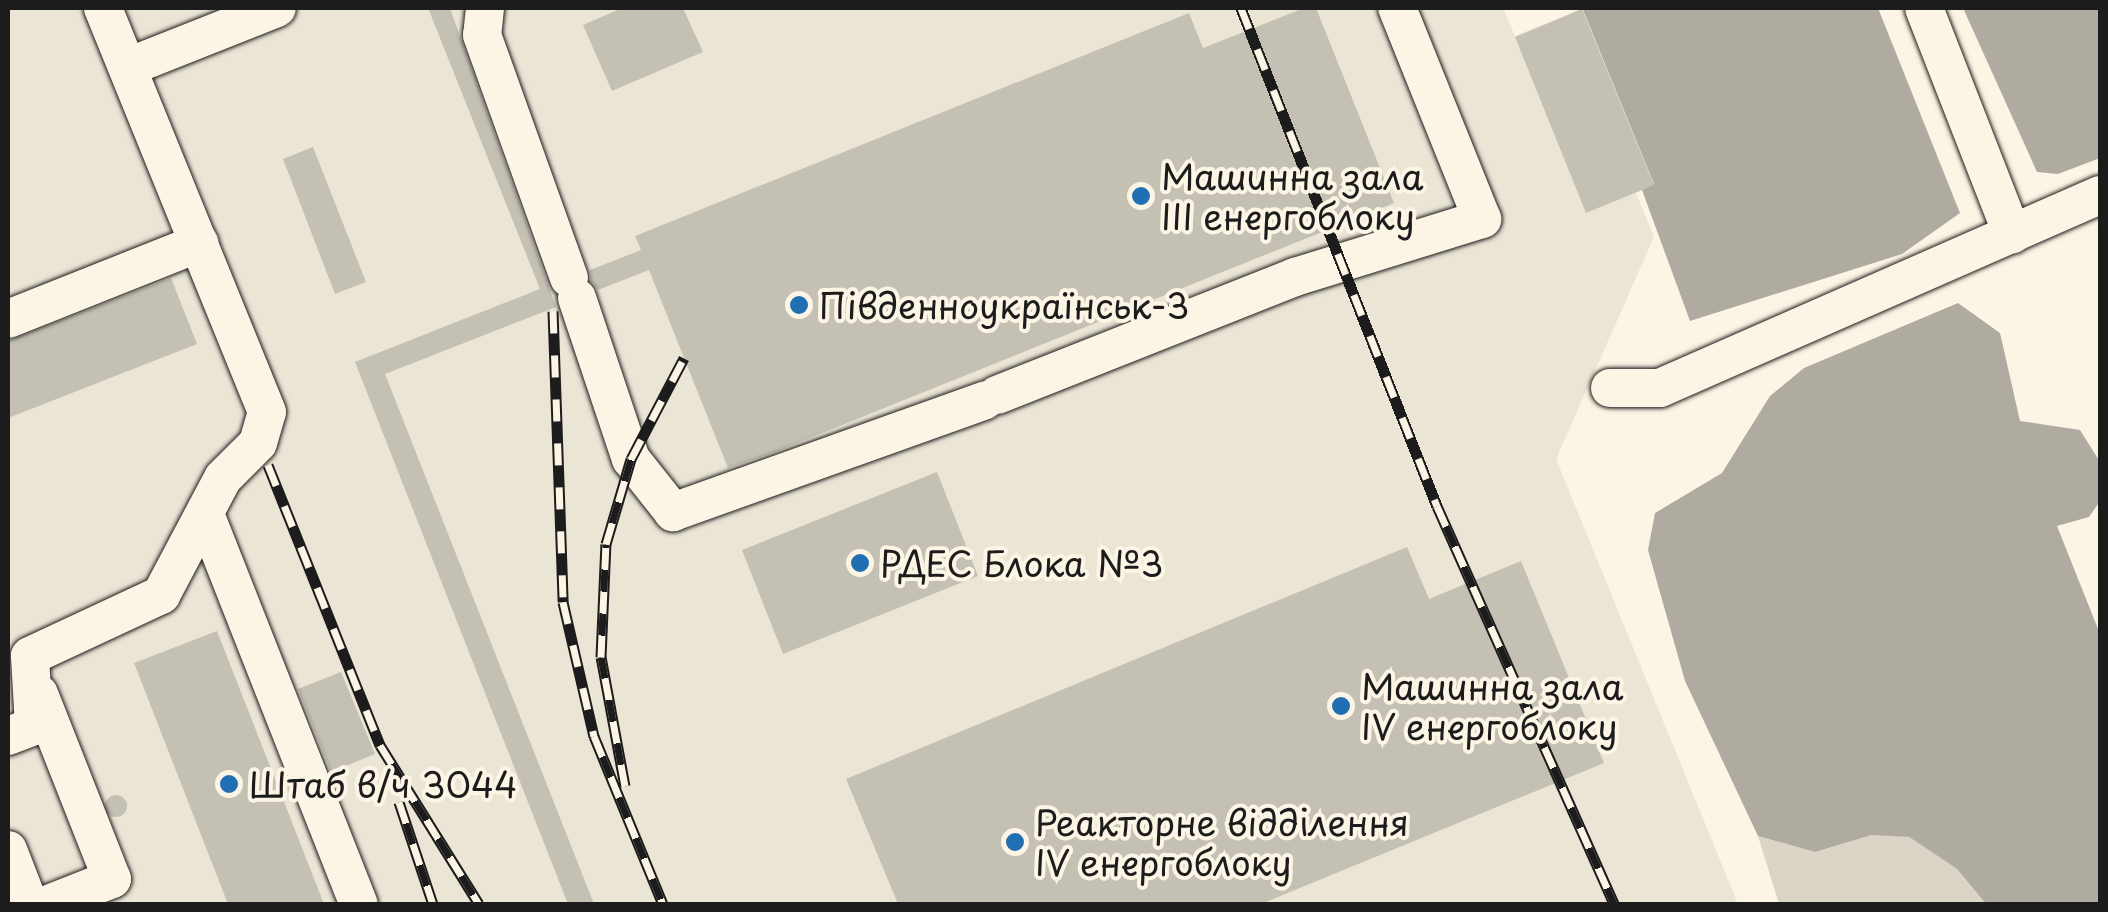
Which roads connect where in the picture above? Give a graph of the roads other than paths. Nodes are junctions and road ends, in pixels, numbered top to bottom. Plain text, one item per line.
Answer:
1 (103, 8) edge
2 (278, 8) edge
3 (485, 8) edge
4 (1397, 8) edge
5 (1924, 8) edge
6 (128, 67) junction
7 (2100, 194) edge
8 (2012, 234) junction
9 (199, 243) junction
10 (8, 319) edge
11 (1610, 388) dead end
12 (205, 514) junction
13 (36, 686) junction
14 (8, 736) edge
15 (8, 850) edge
16 (29, 904) edge
17 (49, 904) edge
18 (360, 904) edge

1 - 6 lane
2 - 6 lane
3 - 4 lane
5 - 8 lane
6 - 9 lane
7 - 8 lane
8 - 11 lane
9 - 10 lane
9 - 12 lane
12 - 13 lane
12 - 18 lane
13 - 14 lane
13 - 17 lane
15 - 16 lane

